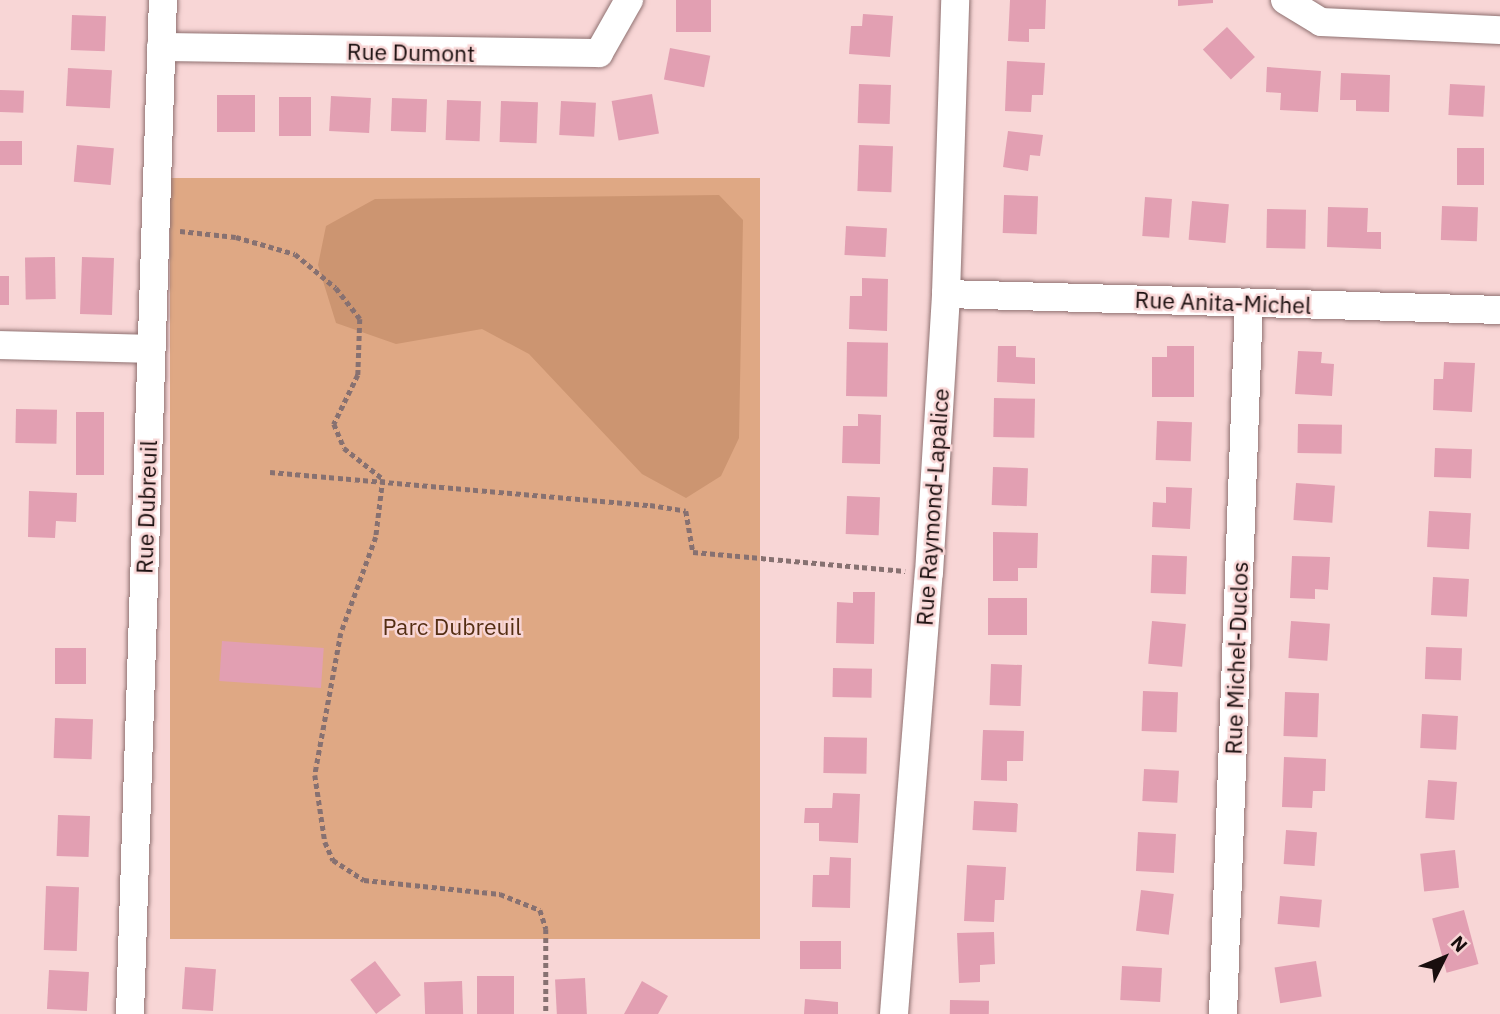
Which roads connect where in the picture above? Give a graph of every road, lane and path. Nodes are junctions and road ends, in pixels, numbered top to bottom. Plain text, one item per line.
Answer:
1 (163, 0) edge
2 (629, 0) edge
3 (955, 0) edge
4 (1285, 0) edge
5 (1500, 30) edge
6 (161, 47) junction
7 (155, 229) junction
8 (946, 294) junction
9 (1248, 302) junction
10 (1500, 310) edge
11 (0, 345) edge
12 (150, 349) junction
13 (270, 472) dead end
14 (383, 479) junction
15 (929, 573) junction
16 (130, 1014) edge
17 (546, 1014) edge
18 (894, 1014) edge
19 (1223, 1014) edge

1 - 6 street, Rue Dubreuil
2 - 6 street, Rue Dumont
3 - 8 street, Rue Raymond-Lapalice
4 - 5 street
6 - 7 street, Rue Dubreuil
7 - 12 street, Rue Dubreuil
7 - 14 path
8 - 9 street, Rue Anita-Michel
8 - 15 street, Rue Raymond-Lapalice
9 - 10 street, Rue Anita-Michel
9 - 19 street, Rue Michel-Duclos
11 - 12 street
12 - 16 street, Rue Dubreuil
13 - 14 path
14 - 15 path
14 - 17 path
15 - 18 street, Rue Raymond-Lapalice

